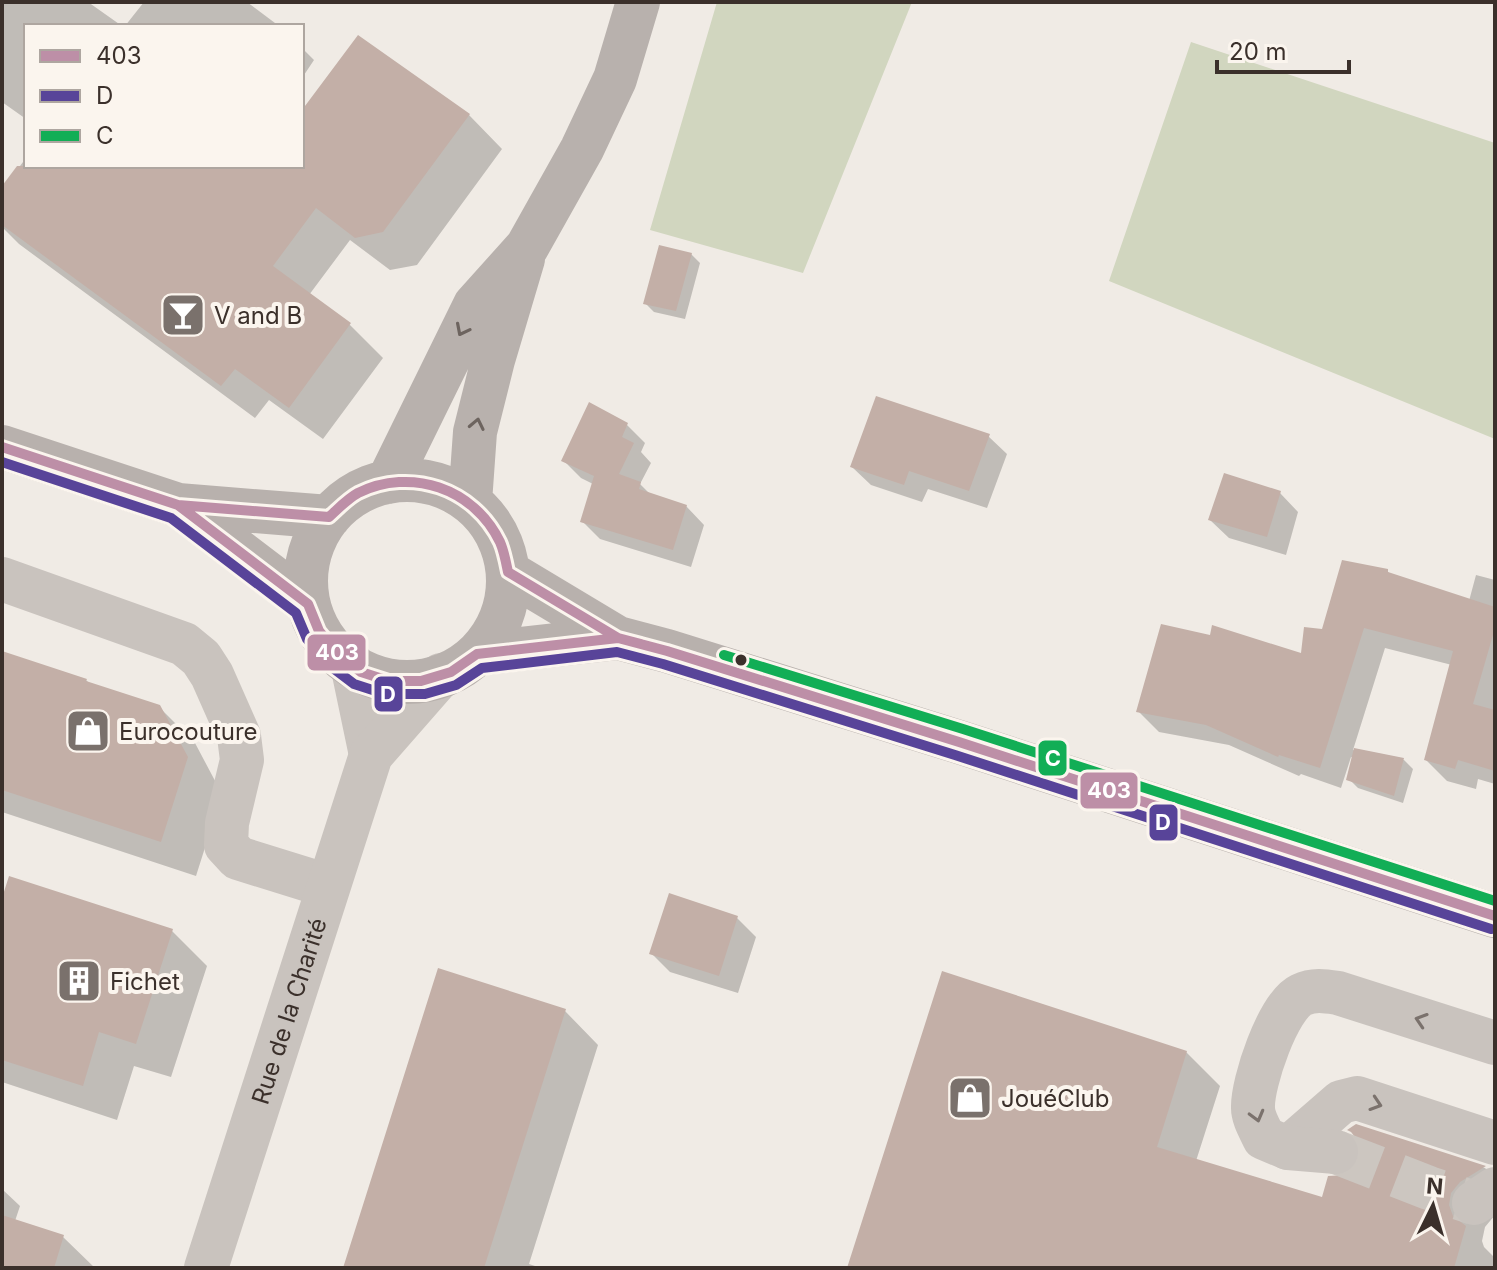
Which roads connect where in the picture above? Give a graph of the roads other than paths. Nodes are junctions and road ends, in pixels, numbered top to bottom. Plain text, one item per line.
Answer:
1 (638, 2) edge
2 (527, 247) junction
3 (2, 447) edge
4 (388, 482) junction
5 (470, 502) junction
6 (178, 505) junction
7 (329, 517) junction
8 (508, 572) junction
9 (2, 579) edge
10 (308, 604) junction
11 (618, 638) junction
12 (352, 664) junction
13 (459, 664) junction
14 (371, 755) junction
15 (328, 886) junction
16 (1495, 916) edge
17 (1495, 1043) edge
18 (1495, 1143) edge
19 (1288, 1148) junction
20 (1336, 1152) tunnel mouth
21 (206, 1268) edge

1 - 2 main road
2 -> 4 main road
5 -> 2 main road
3 - 6 main road
4 - 5 main road
4 - 7 main road
5 - 8 main road
6 - 7 main road
6 - 10 main road
7 - 10 main road
8 - 11 main road
8 - 13 main road
9 - 15 street
10 - 12 main road
11 - 13 main road
11 - 16 main road
12 - 13 main road
12 - 14 street, Rue de la Charité
13 - 14 street, Rue de la Charité
14 - 15 street, Rue de la Charité
15 - 21 street, Rue de la Charité
17 -> 19 street
19 -> 18 street
19 - 20 street

